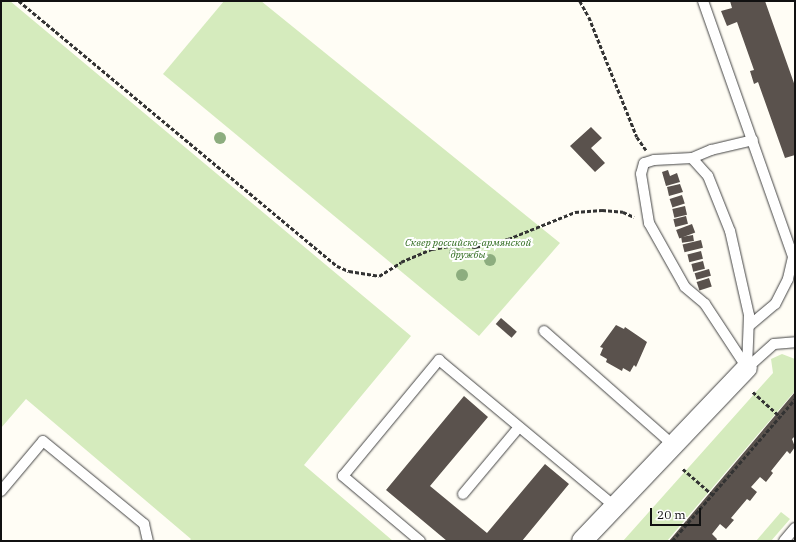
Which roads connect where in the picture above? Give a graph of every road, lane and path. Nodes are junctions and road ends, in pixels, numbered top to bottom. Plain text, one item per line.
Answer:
1 (19, 1) edge
2 (580, 1) edge
3 (703, 1) edge
4 (753, 140) junction
5 (692, 158) junction
6 (654, 160) junction
7 (649, 223) junction
8 (749, 326) junction
9 (544, 331) dead end
10 (795, 342) edge
11 (747, 368) junction
12 (753, 392) dead end
13 (795, 399) edge
14 (780, 416) junction
15 (519, 427) junction
16 (672, 444) junction
17 (683, 469) dead end
18 (1, 491) edge
19 (463, 494) dead end
20 (712, 494) junction
21 (614, 506) junction
22 (795, 528) edge
23 (148, 541) edge
24 (420, 541) edge
25 (582, 541) edge
26 (672, 541) edge
27 (784, 541) edge

1 - 7 path
2 - 6 path
3 - 4 lane
4 - 5 lane
4 - 8 lane
5 - 6 lane
5 - 8 lane
6 - 7 lane
7 - 11 lane
8 - 11 lane
9 - 16 lane
10 - 11 lane
11 - 16 street
12 - 14 path
13 - 14 path
14 - 20 path
15 - 19 lane
15 - 21 lane
15 - 24 lane
16 - 21 street
17 - 20 path
18 - 23 lane
20 - 26 path
21 - 25 street
22 - 27 lane

